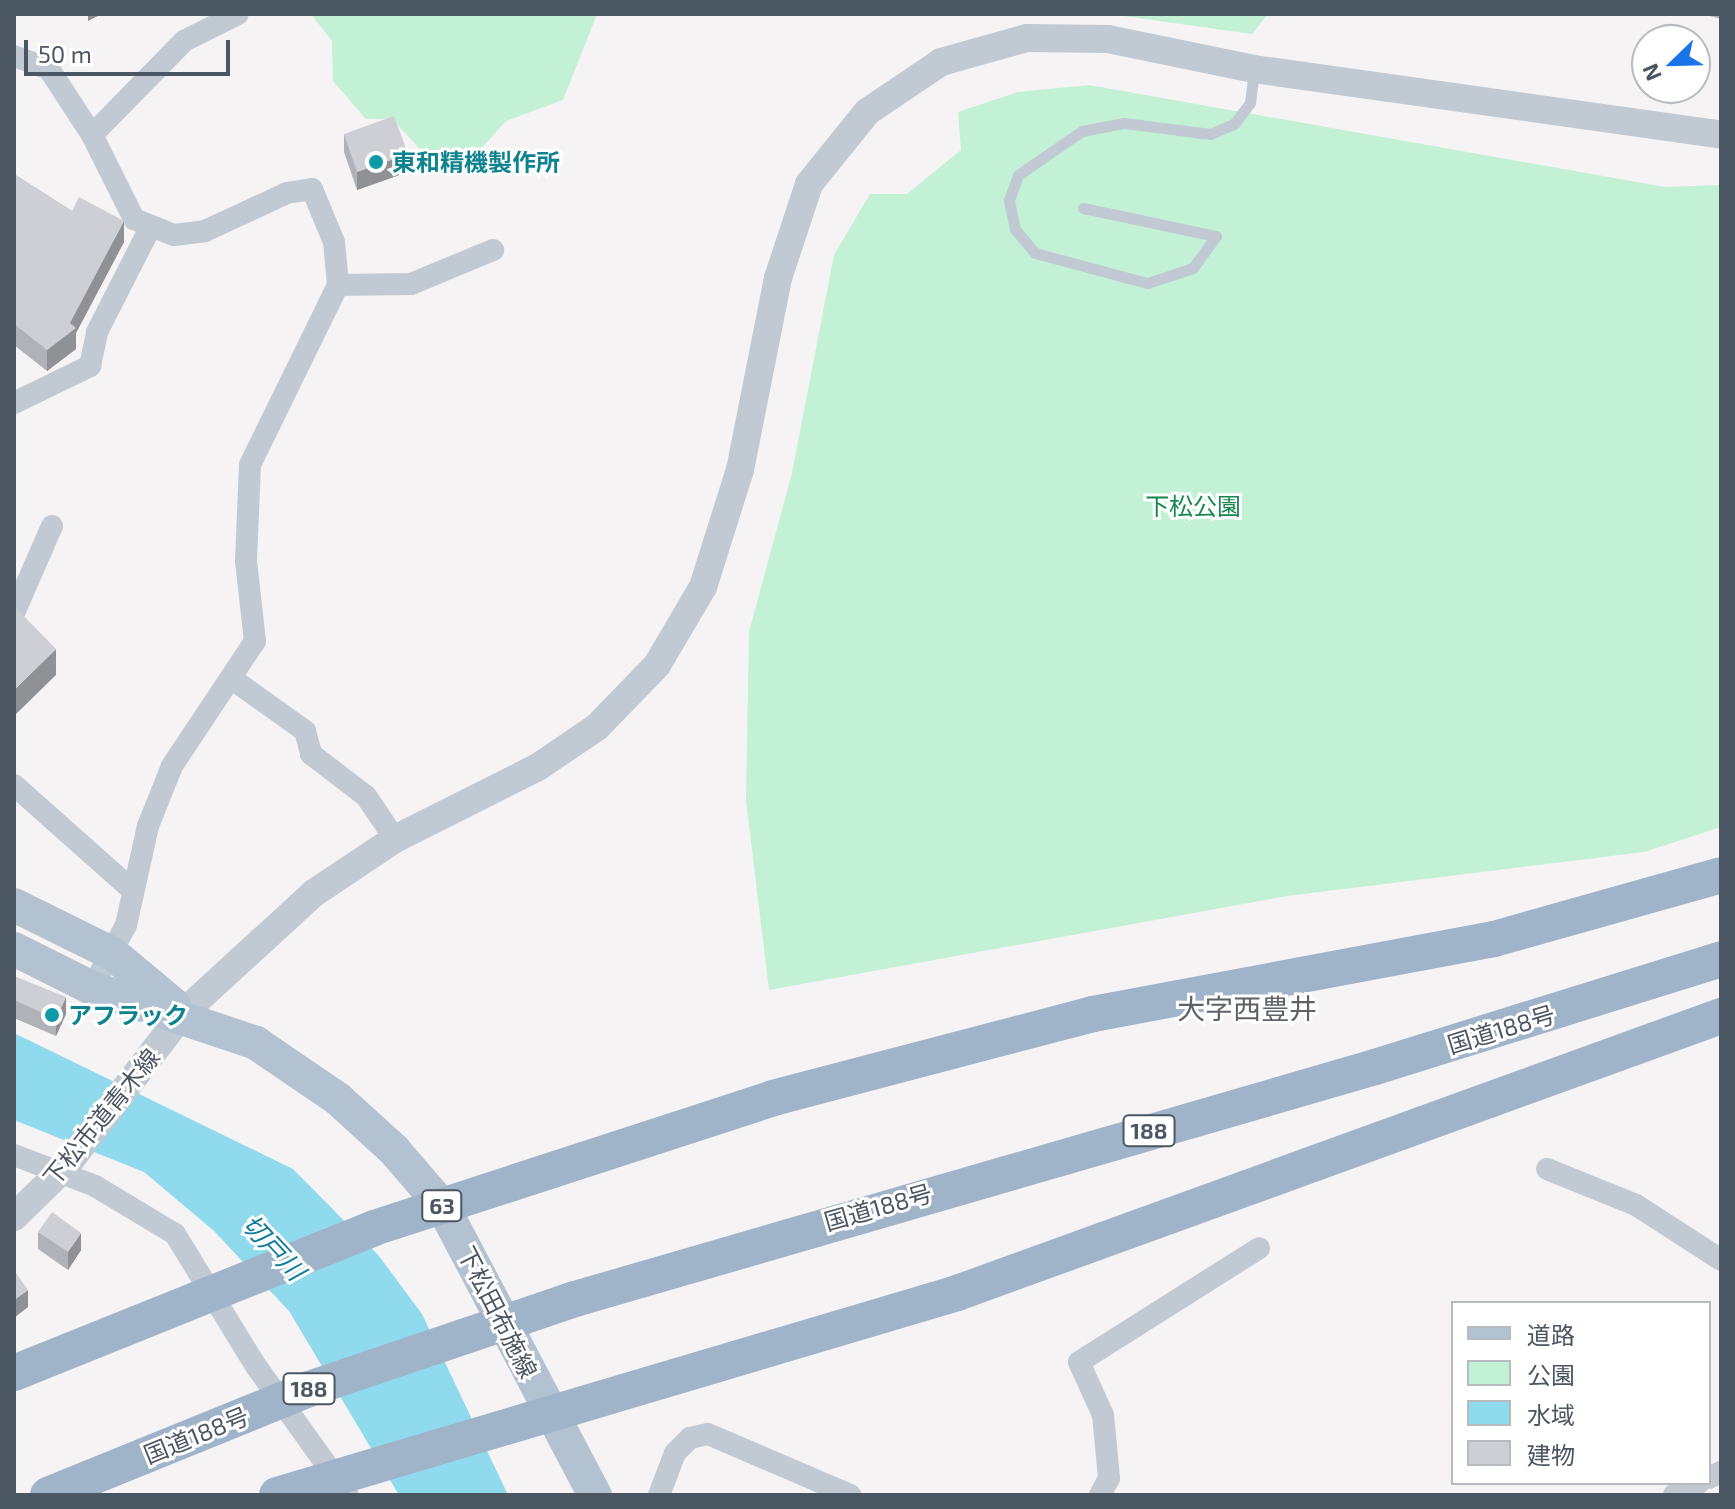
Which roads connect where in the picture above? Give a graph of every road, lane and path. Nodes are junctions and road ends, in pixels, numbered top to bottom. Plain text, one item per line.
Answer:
1 (238, 14) edge
2 (14, 56) edge
3 (1254, 69) junction
4 (92, 135) junction
5 (1721, 135) edge
6 (1083, 208) dead end
7 (149, 230) junction
8 (493, 250) dead end
9 (338, 285) junction
10 (14, 403) edge
11 (52, 526) dead end
12 (14, 613) edge
13 (235, 681) junction
14 (14, 785) edge
15 (395, 839) junction
16 (1721, 875) edge
17 (131, 889) junction
18 (14, 905) edge
19 (14, 949) edge
20 (113, 954) junction
21 (1721, 959) edge
22 (92, 988) junction
23 (183, 1013) junction
24 (1721, 1016) edge
25 (14, 1155) edge
26 (1547, 1169) dead end
27 (62, 1170) junction
28 (443, 1207) junction
29 (14, 1217) edge
30 (1259, 1248) dead end
31 (1721, 1260) edge
32 (218, 1286) junction
33 (14, 1373) edge
34 (551, 1414) junction
35 (345, 1480) edge
36 (1695, 1485) edge
37 (49, 1495) edge
38 (277, 1495) edge
39 (595, 1495) edge
40 (659, 1495) edge
41 (850, 1495) edge
42 (1100, 1495) edge
43 (1674, 1495) edge

1 - 4 street
2 - 4 street
3 - 5 street, 下松市道青木線
3 - 6 lane
3 - 15 street, 下松市道青木線
4 - 7 street
7 - 9 street
7 - 10 street
8 - 9 street
9 - 13 street
11 - 12 street
13 - 15 street
13 - 17 street
14 - 17 street
15 - 23 street, 下松市道青木線
16 - 28 highway
17 - 20 street
18 - 20 main road, 下松田布施線 / 63
19 - 22 main road, 下松田布施線 / 63
20 - 22 street
20 - 23 main road, 下松田布施線 / 63
21 - 37 highway, 国道188号 / 188
22 - 23 main road, 下松田布施線 / 63
23 - 27 street, 下松市道青木線
23 - 28 main road, 下松田布施線 / 63
24 - 34 highway
25 - 27 street
26 - 31 street
27 - 29 street, 下松市道青木線
27 - 32 street
28 - 32 highway
28 - 34 main road, 下松田布施線 / 63
30 - 42 street
32 - 33 highway
32 - 35 street
34 - 35 highway
34 - 39 main road, 下松田布施線 / 63
35 - 38 highway
36 - 43 street
40 - 41 street

